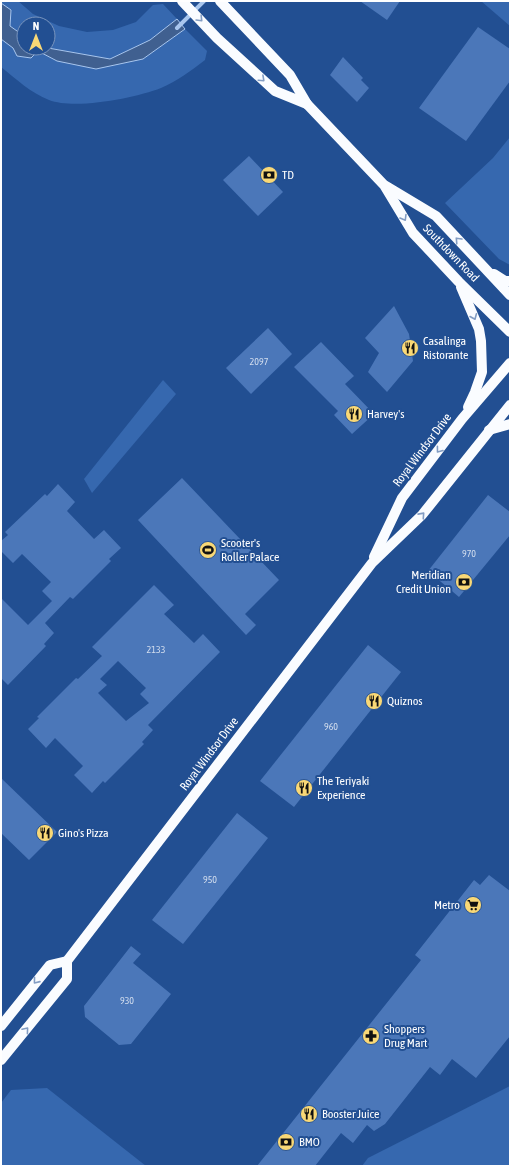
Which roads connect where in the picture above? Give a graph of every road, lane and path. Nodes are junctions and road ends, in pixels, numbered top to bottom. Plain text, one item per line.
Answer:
1 (182, 1) edge
2 (220, 1) edge
3 (307, 104) junction
4 (384, 184) junction
5 (485, 268) junction
6 (459, 282) junction
7 (510, 282) edge
8 (510, 295) edge
9 (510, 332) edge
10 (510, 363) edge
11 (510, 405) edge
12 (462, 419) junction
13 (510, 424) edge
14 (489, 430) junction
15 (372, 563) junction
16 (67, 961) junction
17 (1, 1026) edge
18 (1, 1060) edge

1 -> 3 main road, Southdown Road
2 - 3 main road, Southdown Road
3 - 4 main road, Southdown Road
5 -> 4 main road, Southdown Road
4 -> 6 main road, Southdown Road
5 - 7 main road
5 - 8 main road, Southdown Road
6 - 9 main road, Southdown Road
6 -> 12 main road
10 - 12 main road, Royal Windsor Drive
11 - 14 main road, Royal Windsor Drive
12 -> 15 main road, Royal Windsor Drive
13 - 14 main road
15 -> 14 main road, Royal Windsor Drive
15 - 16 main road, Royal Windsor Drive
16 -> 17 main road
18 -> 16 main road

